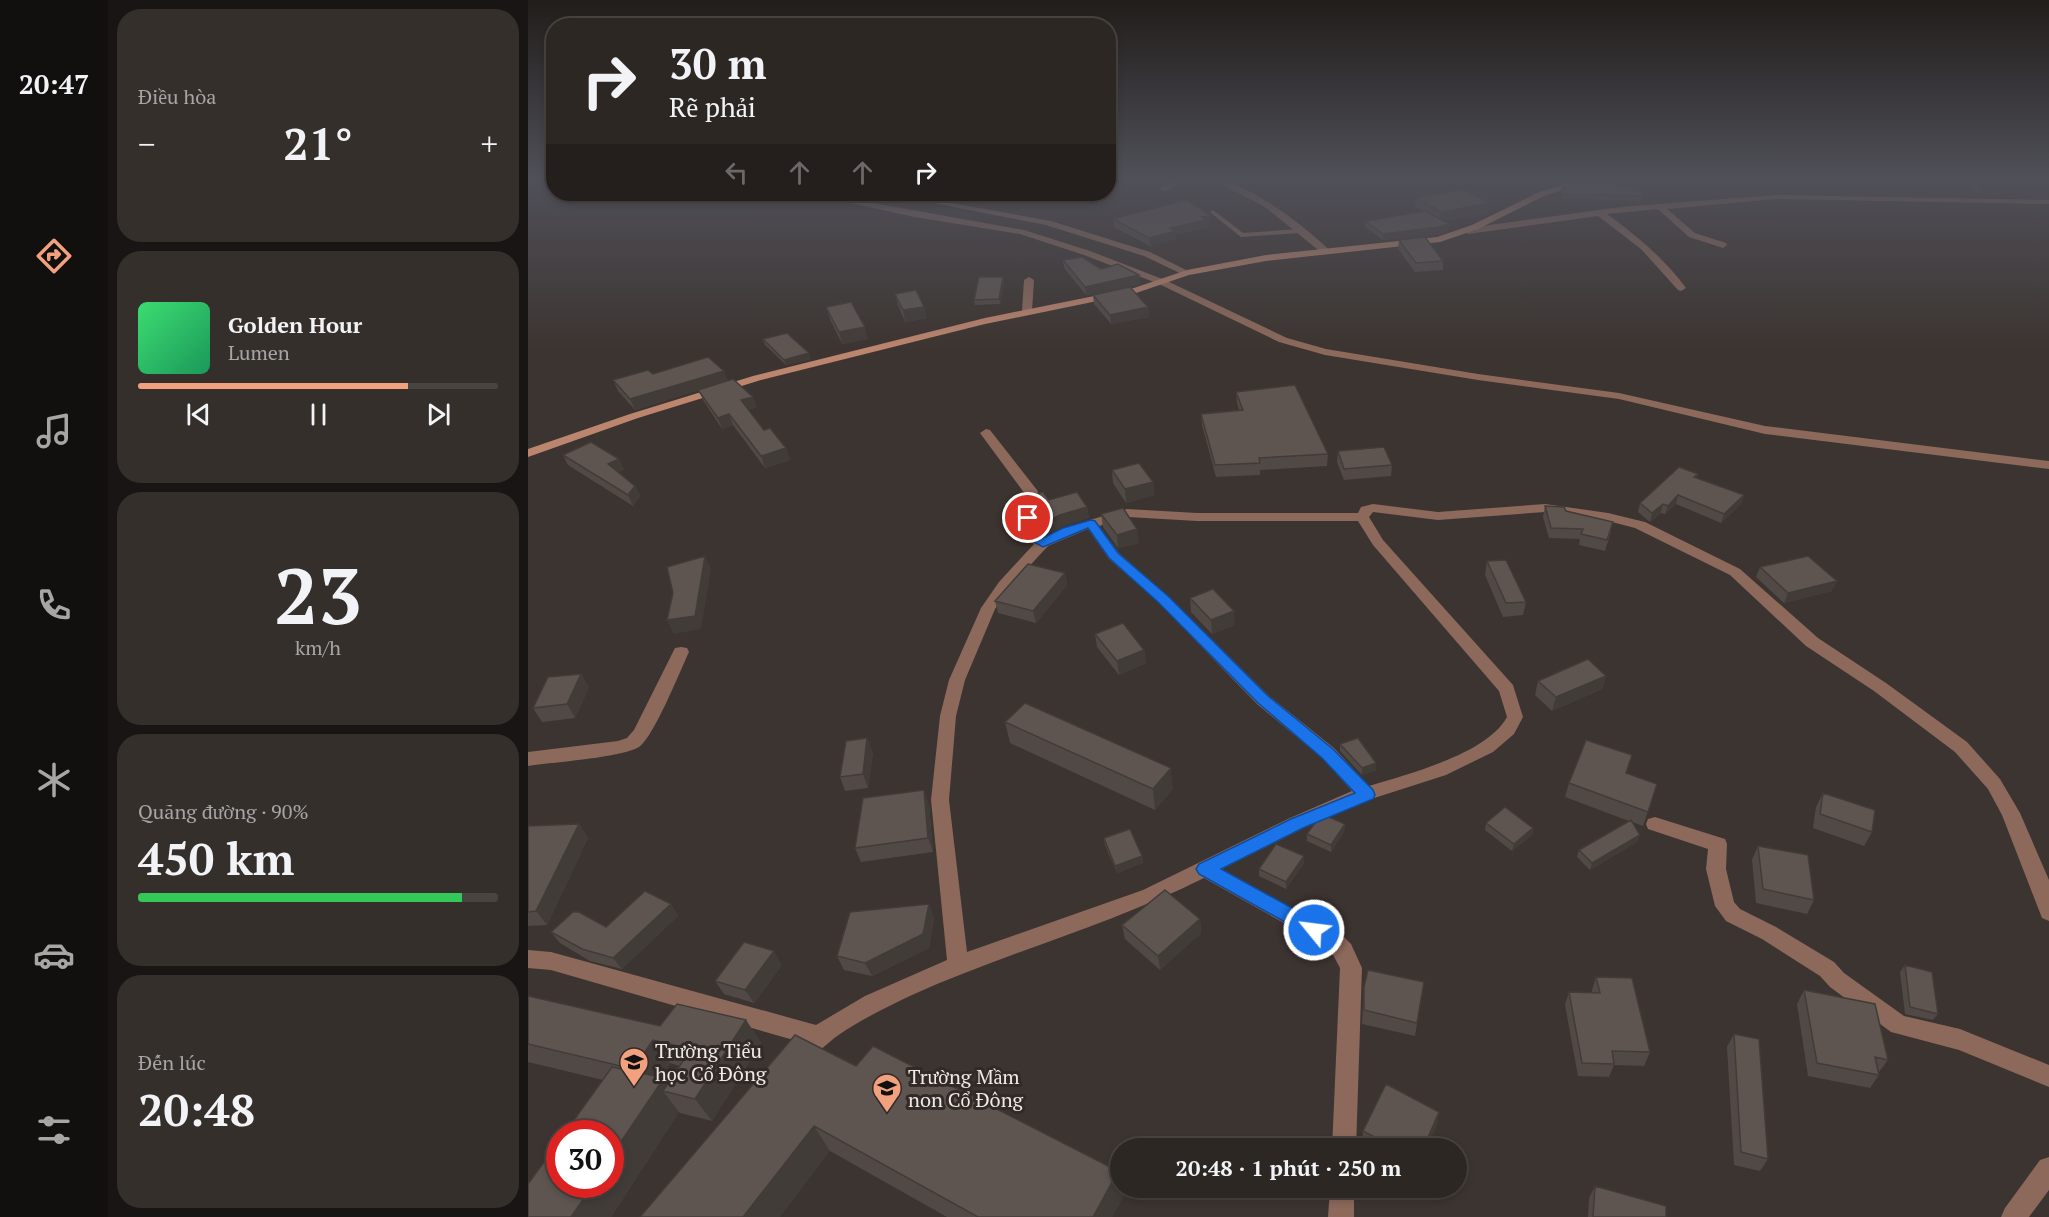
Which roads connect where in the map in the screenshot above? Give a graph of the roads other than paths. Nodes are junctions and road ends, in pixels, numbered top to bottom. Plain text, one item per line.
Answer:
1 (1036, 237) edge
2 (1092, 237) edge
3 (1307, 237) edge
4 (1448, 237) edge
5 (1631, 237) edge
6 (1695, 237) edge
7 (1723, 244) dead end
8 (1325, 251) junction
9 (1184, 274) junction
10 (1029, 280) dead end
11 (1164, 281) junction
12 (1681, 288) dead end
13 (1027, 311) junction
14 (986, 433) dead end
15 (528, 453) edge
16 (2049, 465) edge
17 (1362, 517) junction
18 (1091, 524) junction
19 (1043, 543) junction
20 (681, 652) dead end
21 (528, 759) edge
22 (1367, 795) junction
23 (1655, 824) dead end
24 (1205, 869) junction
25 (2049, 912) edge
26 (528, 959) edge
27 (958, 965) junction
28 (816, 1036) junction
29 (786, 1066) edge
30 (2049, 1076) edge
31 (1344, 1138) edge
32 (2049, 1169) edge
33 (1342, 1198) edge
34 (1341, 1217) edge
35 (2014, 1217) edge

1 - 11 street
2 - 9 street
3 - 8 street
4 - 8 street
5 - 12 street
6 - 7 street
8 - 9 street
9 - 11 street
10 - 13 street
11 - 13 street
11 - 16 street
13 - 15 street
14 - 19 street
17 - 18 street
17 - 22 street
17 - 25 street
18 - 19 street
18 - 22 street
19 - 27 street
20 - 21 street
22 - 24 street
23 - 30 street
24 - 27 street
24 - 31 street
26 - 28 street
27 - 28 street
28 - 29 street
32 - 35 street
33 - 34 street

